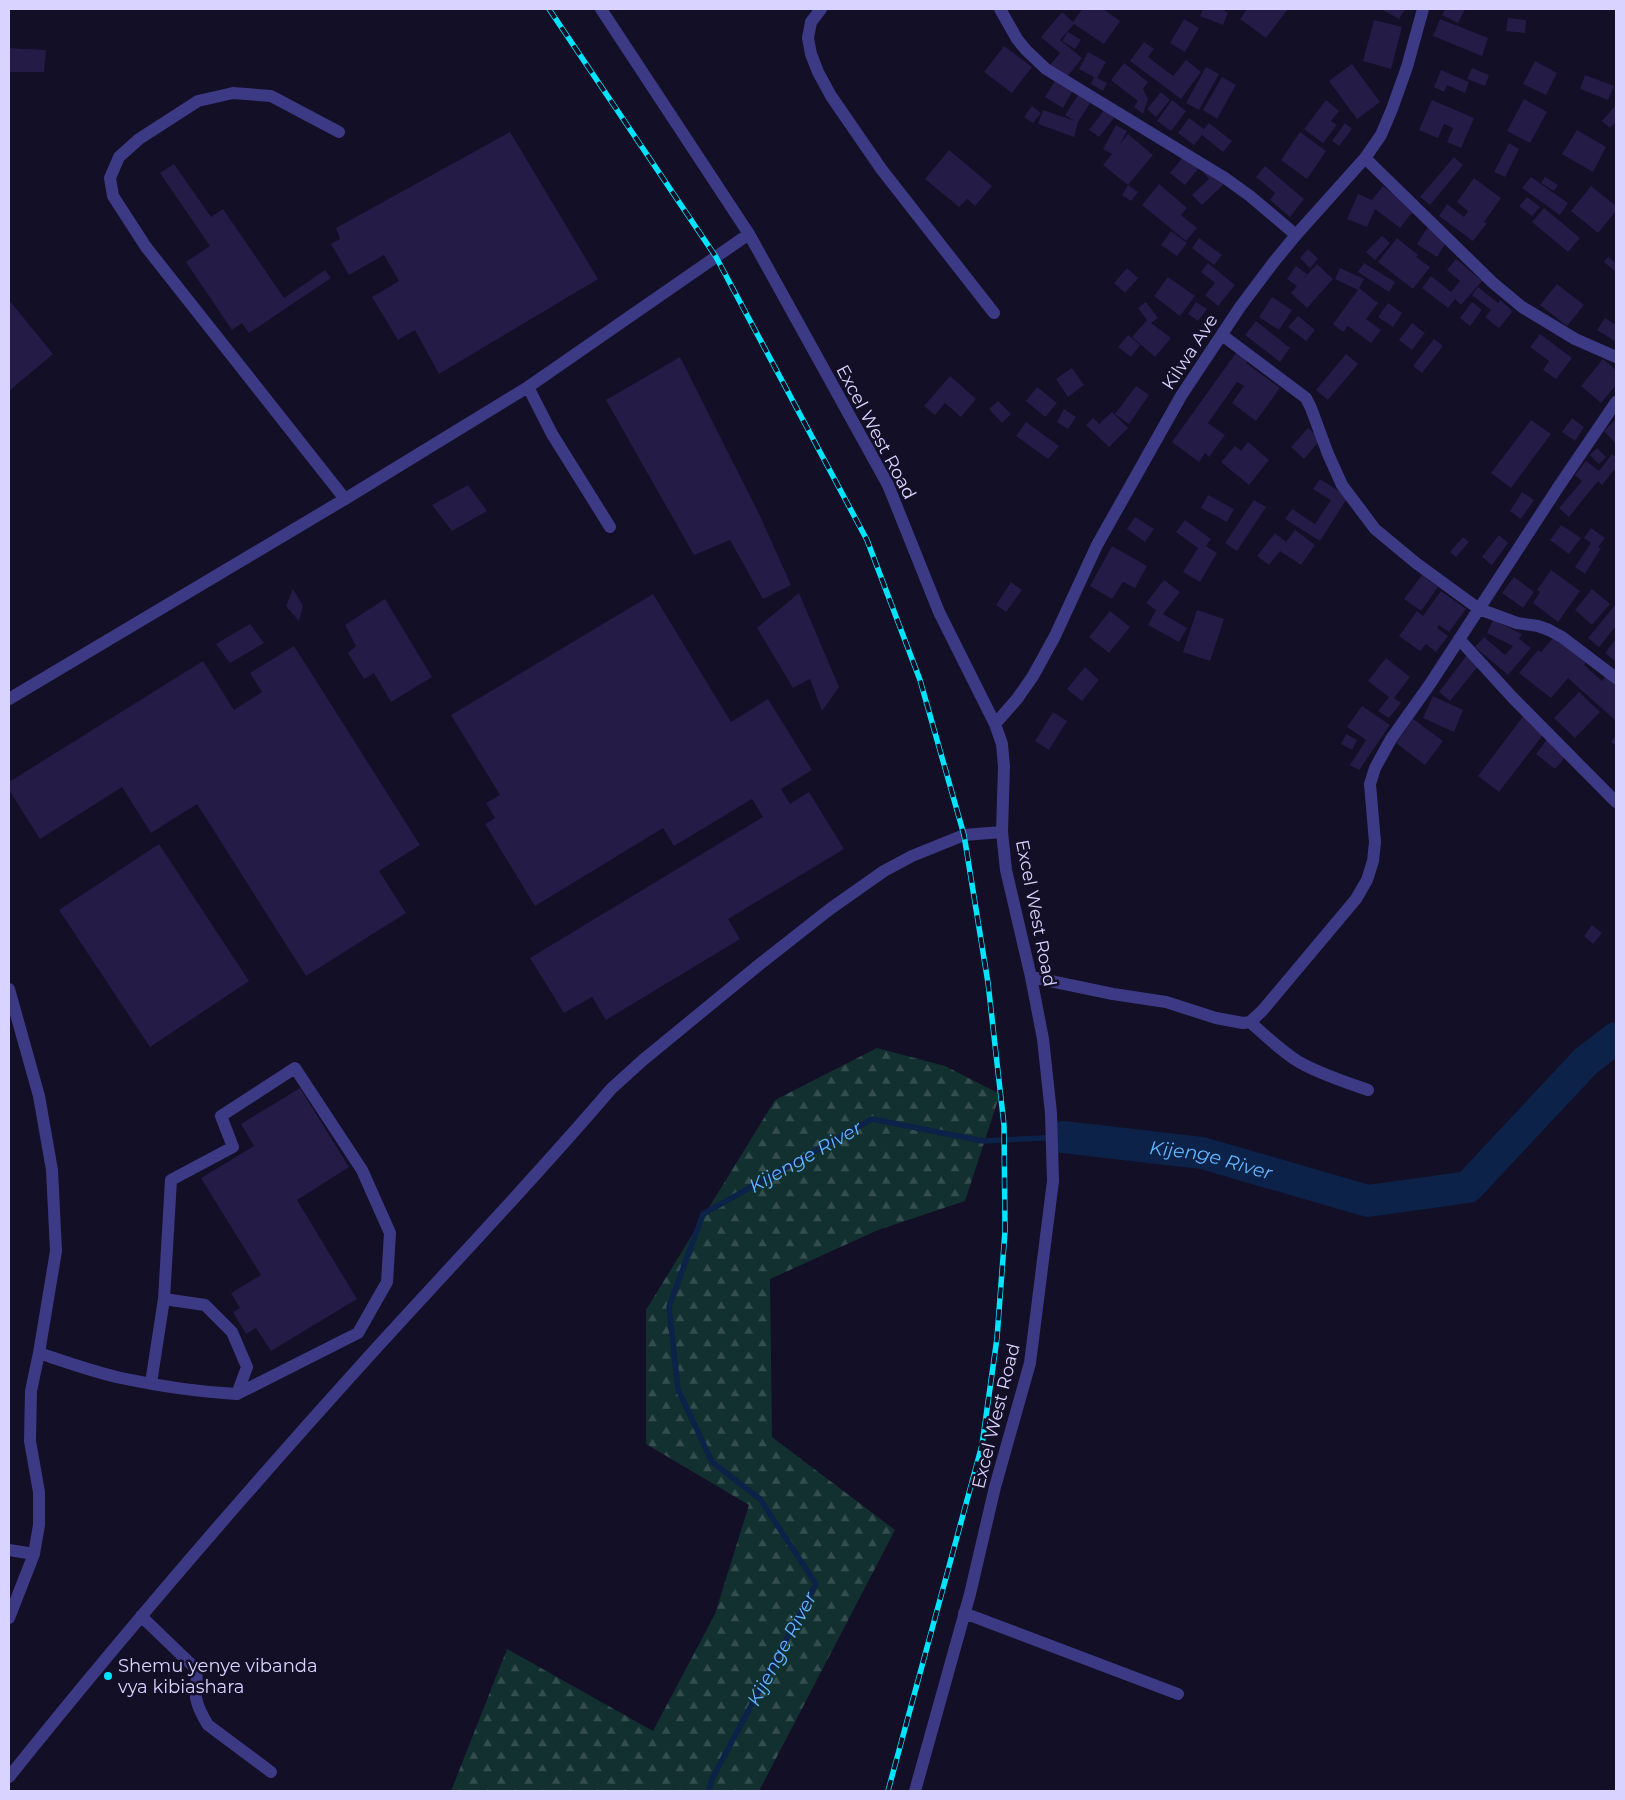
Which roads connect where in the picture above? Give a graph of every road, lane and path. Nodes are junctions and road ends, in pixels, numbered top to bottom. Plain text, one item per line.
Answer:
1 (601, 9) edge
2 (821, 9) edge
3 (1000, 9) edge
4 (1423, 9) edge
5 (339, 132) dead end
6 (1365, 158) junction
7 (748, 234) junction
8 (1296, 235) junction
9 (994, 312) dead end
10 (1222, 335) junction
11 (1616, 357) edge
12 (528, 387) junction
13 (1616, 402) edge
14 (345, 499) junction
15 (610, 527) dead end
16 (1479, 609) junction
17 (1459, 639) junction
18 (1616, 678) edge
19 (9, 699) edge
20 (995, 724) junction
21 (1616, 802) edge
22 (1002, 832) junction
23 (1031, 977) junction
24 (9, 988) edge
25 (1250, 1022) junction
26 (1368, 1090) dead end
27 (164, 1300) junction
28 (39, 1354) junction
29 (151, 1384) junction
30 (237, 1394) junction
31 (9, 1550) edge
32 (34, 1554) junction
33 (964, 1613) junction
34 (140, 1616) junction
35 (9, 1618) edge
36 (1178, 1694) dead end
37 (271, 1772) dead end
38 (9, 1776) edge
39 (914, 1791) edge

1 - 7 street, Excel West Road
2 - 9 street
3 - 8 street
4 - 6 street, Kilwa Ave
5 - 14 street
6 - 8 street, Kilwa Ave
6 - 11 street
7 - 12 street
7 - 20 street, Excel West Road
8 - 10 street, Kilwa Ave
10 - 16 street
10 - 20 street, Kilwa Ave
12 - 14 street
12 - 15 street
13 - 16 street
14 - 19 street
16 - 17 street
16 - 18 street
17 - 21 street
17 - 25 street
20 - 22 street, Excel West Road
22 - 23 street, Excel West Road
22 - 34 street
23 - 25 street
23 - 33 street, Excel West Road
24 - 28 street
25 - 26 street
27 - 29 street
27 - 30 street
27 - 30 street
28 - 29 street
28 - 32 street
29 - 30 street
31 - 32 street
32 - 35 street
33 - 36 street
33 - 39 street, Excel West Road
34 - 37 street
34 - 38 street

